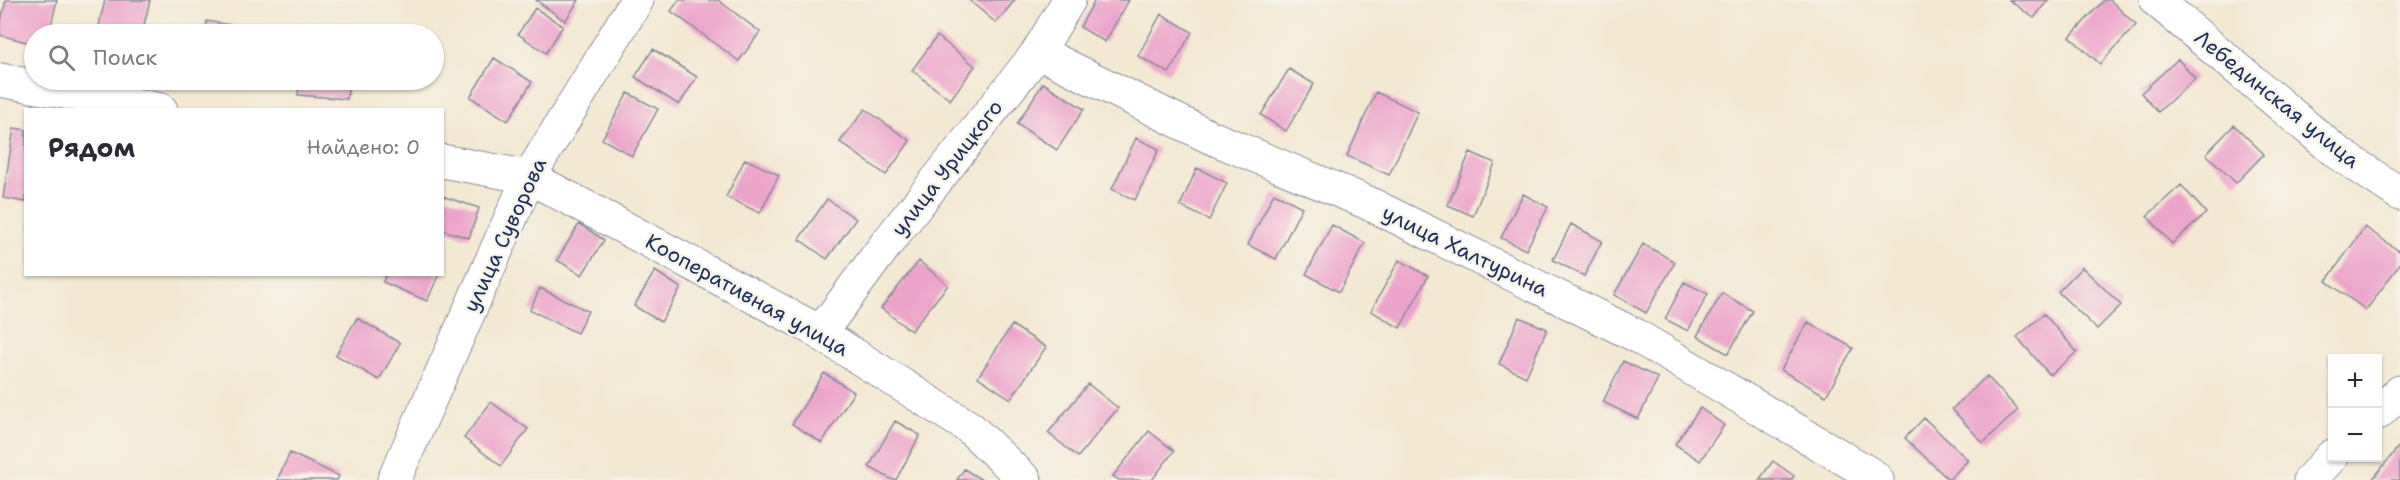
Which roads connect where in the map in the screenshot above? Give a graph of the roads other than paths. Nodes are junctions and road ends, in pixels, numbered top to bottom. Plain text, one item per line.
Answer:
1 (637, 0) edge
2 (1069, 0) edge
3 (2156, 0) edge
4 (1038, 52) junction
5 (0, 80) edge
6 (24, 84) edge
7 (54, 90) edge
8 (150, 108) edge
9 (444, 161) edge
10 (529, 177) junction
11 (2400, 195) edge
12 (820, 333) junction
13 (2400, 392) edge
14 (2382, 409) edge
15 (2328, 460) edge
16 (394, 480) edge
17 (1025, 480) edge
18 (1877, 480) edge
19 (2310, 480) edge

1 - 10 street, улица Суворова
2 - 4 street, улица Урицкого
3 - 11 street, Лебединская улица
4 - 12 street, улица Урицкого
4 - 18 street, улица Халтурина
5 - 6 street
7 - 8 street
9 - 10 street, Кооперативная улица
10 - 12 street, Кооперативная улица
10 - 16 street, улица Суворова
12 - 17 street, Кооперативная улица
13 - 14 street
15 - 19 street

